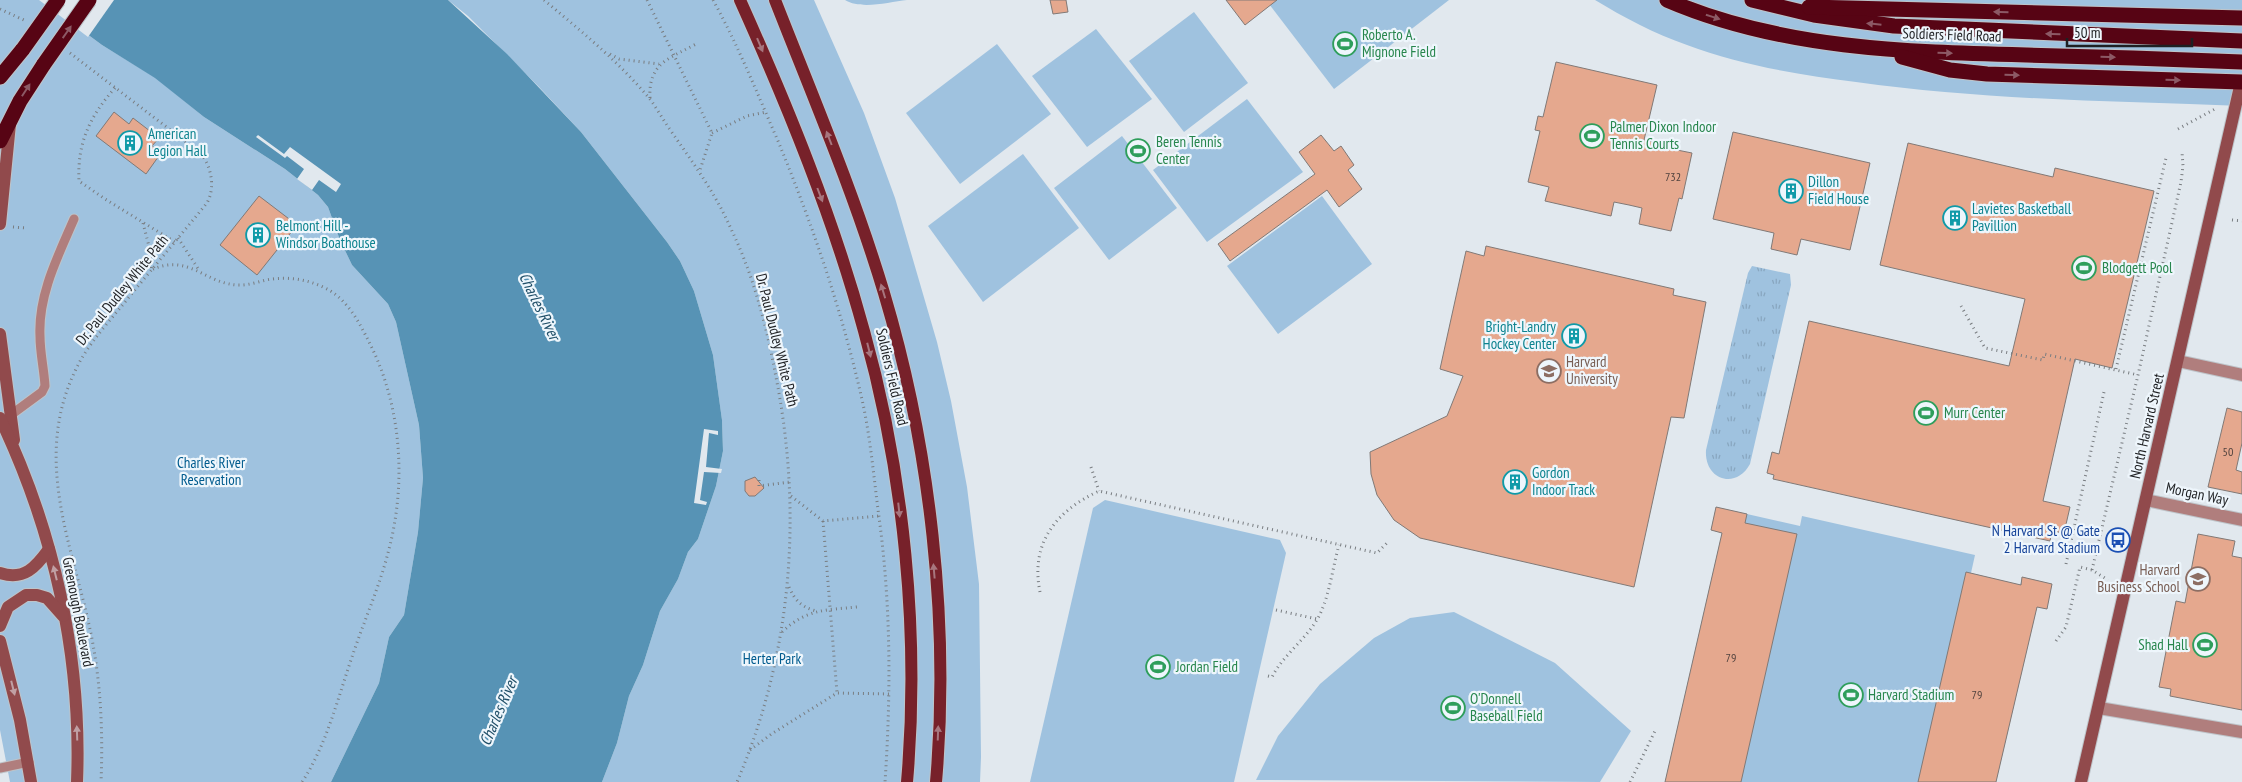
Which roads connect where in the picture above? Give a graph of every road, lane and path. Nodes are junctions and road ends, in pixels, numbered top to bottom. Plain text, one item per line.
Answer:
1 (58, 0) edge
2 (89, 0) edge
3 (544, 0) edge
4 (647, 0) edge
5 (712, 0) edge
6 (740, 0) edge
7 (776, 0) edge
8 (1667, 0) edge
9 (1752, 0) edge
10 (1778, 7) junction
11 (0, 9) edge
12 (2242, 18) edge
13 (30, 23) dead end
14 (2242, 41) edge
15 (698, 43) dead end
16 (1862, 47) junction
17 (603, 50) junction
18 (68, 51) dead end
19 (674, 56) junction
20 (2242, 62) edge
21 (660, 64) junction
22 (0, 76) edge
23 (2242, 80) edge
24 (115, 88) junction
25 (650, 99) junction
26 (2215, 109) dead end
27 (766, 112) junction
28 (11, 117) junction
29 (2178, 129) dead end
30 (712, 133) junction
31 (0, 142) edge
32 (2182, 152) dead end
33 (2166, 158) dead end
34 (700, 170) junction
35 (74, 219) dead end
36 (2232, 220) dead end
37 (2242, 221) edge
38 (143, 222) junction
39 (5, 225) edge
40 (26, 228) dead end
41 (178, 238) junction
42 (175, 242) junction
43 (151, 270) junction
44 (199, 271) junction
45 (1961, 306) dead end
46 (0, 334) edge
47 (2178, 361) junction
48 (2116, 369) junction
49 (2138, 375) junction
50 (2242, 375) edge
51 (2104, 392) dead end
52 (4, 418) edge
53 (1091, 467) dead end
54 (759, 480) dead end
55 (790, 482) junction
56 (1099, 491) junction
57 (790, 496) junction
58 (2146, 500) junction
59 (879, 516) junction
60 (2242, 520) edge
61 (823, 521) junction
62 (1388, 542) dead end
63 (1339, 545) junction
64 (49, 549) junction
65 (2066, 564) dead end
66 (2092, 570) junction
67 (0, 574) edge
68 (2108, 580) dead end
69 (788, 585) junction
70 (1040, 592) dead end
71 (857, 608) dead end
72 (830, 610) junction
73 (1276, 610) dead end
74 (817, 611) junction
75 (1317, 619) junction
76 (66, 620) junction
77 (0, 626) edge
78 (782, 633) junction
79 (0, 641) edge
80 (2056, 641) dead end
81 (1268, 676) dead end
82 (837, 693) junction
83 (890, 694) junction
84 (2099, 708) junction
85 (1656, 728) dead end
86 (2242, 732) edge
87 (750, 751) junction
88 (29, 762) junction
89 (0, 768) edge
90 (31, 782) edge
91 (77, 782) edge
92 (102, 782) edge
93 (302, 782) edge
94 (738, 782) edge
95 (885, 782) edge
96 (907, 782) edge
97 (936, 782) edge
98 (1630, 782) edge
99 (2081, 782) edge

1 - 22 highway, bridge
28 -> 2 highway, bridge
3 - 17 path, Dr. Paul Dudley White Path
4 - 19 path
5 - 27 path
6 -> 96 main road, Soldiers Field Road
97 -> 7 main road, Soldiers Field Road
8 -> 16 highway, Soldiers Field Road
9 - 10 highway, Soldiers Field Road
12 -> 10 highway
14 -> 10 highway, Soldiers Field Road
11 - 13 path
15 - 19 path
16 -> 20 highway, Soldiers Field Road
16 -> 23 highway
17 - 21 path
17 - 25 path, Dr. Paul Dudley White Path
18 - 24 path, Dr. Paul Dudley White Path
19 - 21 path
19 - 30 path
21 - 25 path
23 - 47 main road, North Harvard Street
24 - 38 path
24 - 41 path, Dr. Paul Dudley White Path
25 - 34 path, Dr. Paul Dudley White Path
26 - 29 path
27 - 30 path
27 - 59 path
28 - 31 highway
28 - 39 main road
30 - 34 path
32 - 49 path
33 - 48 path
34 - 55 path, Dr. Paul Dudley White Path
35 - 52 lane
36 - 37 path
38 - 42 path
38 - 43 path
39 - 40 path
41 - 42 path, Dr. Paul Dudley White Path
41 - 44 path
42 - 43 path, Dr. Paul Dudley White Path
43 - 44 path
43 - 92 path, Dr. Paul Dudley White Path
44 - 93 path
45 - 48 path
46 - 52 main road, Greenough Boulevard
47 - 50 street
47 - 58 main road, North Harvard Street
48 - 49 path
49 - 66 path
51 - 65 path
52 - 64 main road, Greenough Boulevard
53 - 56 path
54 - 55 path
55 - 57 path, Dr. Paul Dudley White Path
56 - 63 path
56 - 70 path
57 - 61 path
57 - 69 path, Dr. Paul Dudley White Path
58 - 60 street, Morgan Way
58 - 84 main road, North Harvard Street
59 - 61 path
59 - 83 path
61 - 72 path
62 - 63 path
63 - 75 path
64 - 67 main road
76 -> 64 main road, Greenough Boulevard
66 - 68 path
66 - 80 path
69 - 74 path
69 - 78 path, Dr. Paul Dudley White Path
71 - 72 path
72 - 74 path
72 - 82 path
73 - 75 path
74 - 78 path
75 - 81 path
76 - 77 main road
91 -> 76 main road, Greenough Boulevard
78 - 87 path, Dr. Paul Dudley White Path
79 -> 88 main road
82 - 83 path
82 - 87 path
83 - 95 path
84 - 86 street
84 - 99 main road, North Harvard Street
85 - 98 path
87 - 94 path, Dr. Paul Dudley White Path
88 - 89 lane
88 - 90 main road

